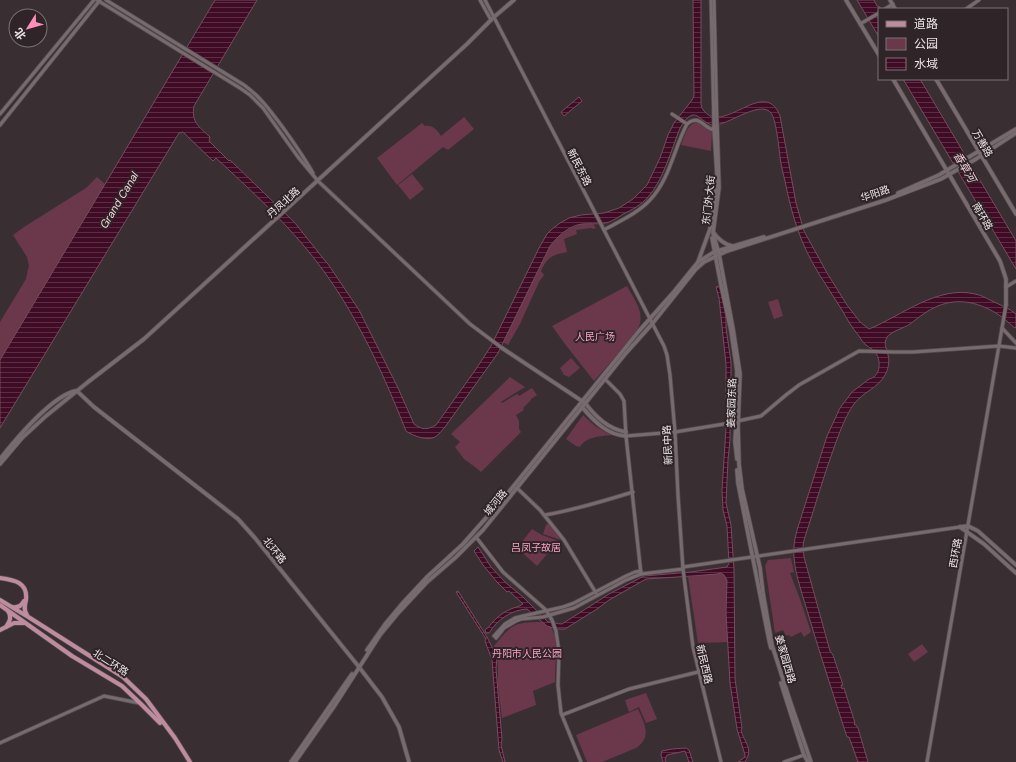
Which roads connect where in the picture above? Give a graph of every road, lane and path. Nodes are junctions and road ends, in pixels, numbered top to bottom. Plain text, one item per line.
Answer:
1 (94, 0) edge
2 (99, 0) edge
3 (106, 0) edge
4 (480, 0) edge
5 (485, 0) edge
6 (514, 0) edge
7 (712, 0) edge
8 (846, 0) edge
9 (890, 0) edge
10 (979, 0) edge
11 (893, 4) junction
12 (887, 8) edge
13 (895, 8) edge
14 (967, 8) edge
15 (878, 14) edge
16 (494, 17) junction
17 (491, 20) junction
18 (860, 24) junction
19 (878, 53) edge
20 (894, 80) edge
21 (937, 80) edge
22 (0, 114) edge
23 (672, 114) dead end
24 (0, 124) edge
25 (686, 124) junction
26 (715, 129) junction
27 (1016, 129) edge
28 (1016, 133) edge
29 (980, 154) junction
30 (946, 170) junction
31 (949, 175) junction
32 (318, 181) junction
33 (1016, 214) edge
34 (806, 225) junction
35 (603, 229) junction
36 (793, 229) junction
37 (712, 230) junction
38 (708, 235) joint
39 (733, 246) junction
40 (716, 253) junction
41 (698, 262) junction
42 (1016, 281) edge
43 (1006, 287) junction
44 (1006, 305) joint
45 (650, 319) junction
46 (652, 324) junction
47 (1002, 328) junction
48 (1016, 343) edge
49 (999, 346) junction
50 (502, 348) joint
51 (1016, 348) edge
52 (605, 379) junction
53 (76, 391) junction
54 (584, 402) junction
55 (582, 407) junction
56 (735, 422) junction
57 (675, 432) junction
58 (626, 434) junction
59 (0, 458) edge
60 (0, 464) edge
61 (517, 488) junction
62 (633, 492) junction
63 (545, 515) junction
64 (968, 526) junction
65 (960, 527) junction
66 (967, 531) junction
67 (476, 537) junction
68 (755, 557) junction
69 (1016, 565) edge
70 (683, 568) junction
71 (641, 573) junction
72 (1016, 573) edge
73 (0, 578) edge
74 (596, 594) junction
75 (26, 597) junction
76 (0, 600) edge
77 (0, 605) edge
78 (8, 608) junction
79 (546, 611) junction
80 (549, 615) junction
81 (30, 618) junction
82 (25, 624) junction
83 (6, 627) junction
84 (0, 630) edge
85 (358, 666) junction
86 (698, 672) junction
87 (141, 704) junction
88 (562, 715) junction
89 (0, 743) edge
90 (804, 755) junction
91 (188, 762) edge
92 (291, 762) edge
93 (294, 762) edge
94 (409, 762) edge
95 (581, 762) edge
96 (721, 762) edge
97 (784, 762) edge
98 (808, 762) edge
99 (811, 762) edge
100 (927, 762) edge

1 - 22 street
2 - 24 street
2 - 32 street
3 - 32 street
4 - 17 street
5 - 16 street, 新民东路
6 - 16 main road, 丹凤北路
7 - 26 street
8 - 18 main road
9 - 11 main road
10 - 14 street
11 - 12 street
11 - 13 main road
15 - 18 street
16 - 17 main road, 丹凤北路
16 - 35 street, 新民东路
17 - 32 main road, 丹凤北路
18 - 19 main road
20 - 30 main road, 南环路
21 - 29 main road, 万善路
23 - 25 street
25 - 26 street
25 - 35 street
26 - 37 main road, 东门外大街
27 - 29 main road
28 - 29 main road
29 - 30 main road, 华阳路
29 - 31 main road
29 - 33 main road, 万善路
30 - 31 main road, 南环路
30 - 34 main road, 华阳路
31 - 34 main road
31 - 43 main road, 南环路
32 - 50 street
32 - 53 main road, 丹凤北路
34 - 36 main road
35 - 45 street, 新民东路
36 - 39 main road
36 - 40 main road
37 - 38 main road, 东门外大街
37 - 39 main road
37 - 40 main road, 东门外大街
38 - 41 main road, 城河路
39 - 40 main road
40 - 41 main road, 城河路
40 - 46 main road, 城河路
40 - 56 main road, 姜家园东路
41 - 45 main road, 城河路
42 - 43 street
43 - 44 main road, 南环路
44 - 47 street
45 - 46 street, 新民东路
45 - 54 main road, 城河路
46 - 52 main road, 城河路
46 - 57 street, 新民中路
47 - 48 street
47 - 49 street
49 - 51 street
49 - 56 street
49 - 64 street, 西环路
50 - 54 main road
52 - 54 main road, 城河路
52 - 58 street
53 - 59 main road
53 - 60 main road
53 - 85 main road, 北环路
54 - 55 main road, 城河路
54 - 58 main road
54 - 85 main road, 城河路
55 - 58 main road
55 - 61 main road, 城河路
56 - 57 street
56 - 68 main road, 姜家园东路
57 - 58 street
57 - 70 street, 新民中路
58 - 62 street
61 - 63 street
61 - 67 main road, 城河路
62 - 63 street
62 - 71 street
63 - 74 street
64 - 65 main road
64 - 66 street, 西环路
64 - 69 main road
65 - 66 main road
65 - 68 street
66 - 72 main road
66 - 100 street, 西环路
67 - 79 street
67 - 85 main road, 城河路
68 - 70 street
68 - 90 main road, 姜家园西路
68 - 99 main road, 姜家园西路
70 - 71 street
70 - 86 street, 新民西路
71 - 74 street
73 - 75 main road
74 - 79 street
74 - 80 street
75 - 78 main road
75 - 81 main road
76 - 78 main road, 北二环路
77 - 78 main road, 北二环路
78 - 81 main road, 北二环路
78 - 82 main road, 北二环路
78 - 83 main road
79 - 80 street
79 - 80 street
80 - 88 street
81 - 91 main road, 北二环路
82 - 83 main road
82 - 87 main road, 北二环路
83 - 84 main road
85 - 92 main road, 城河路
85 - 93 main road, 城河路
85 - 94 main road, 北环路
86 - 88 street
86 - 96 street, 新民西路
87 - 89 street
87 - 91 main road, 北二环路
88 - 95 street
90 - 97 street
90 - 98 main road, 姜家园西路

